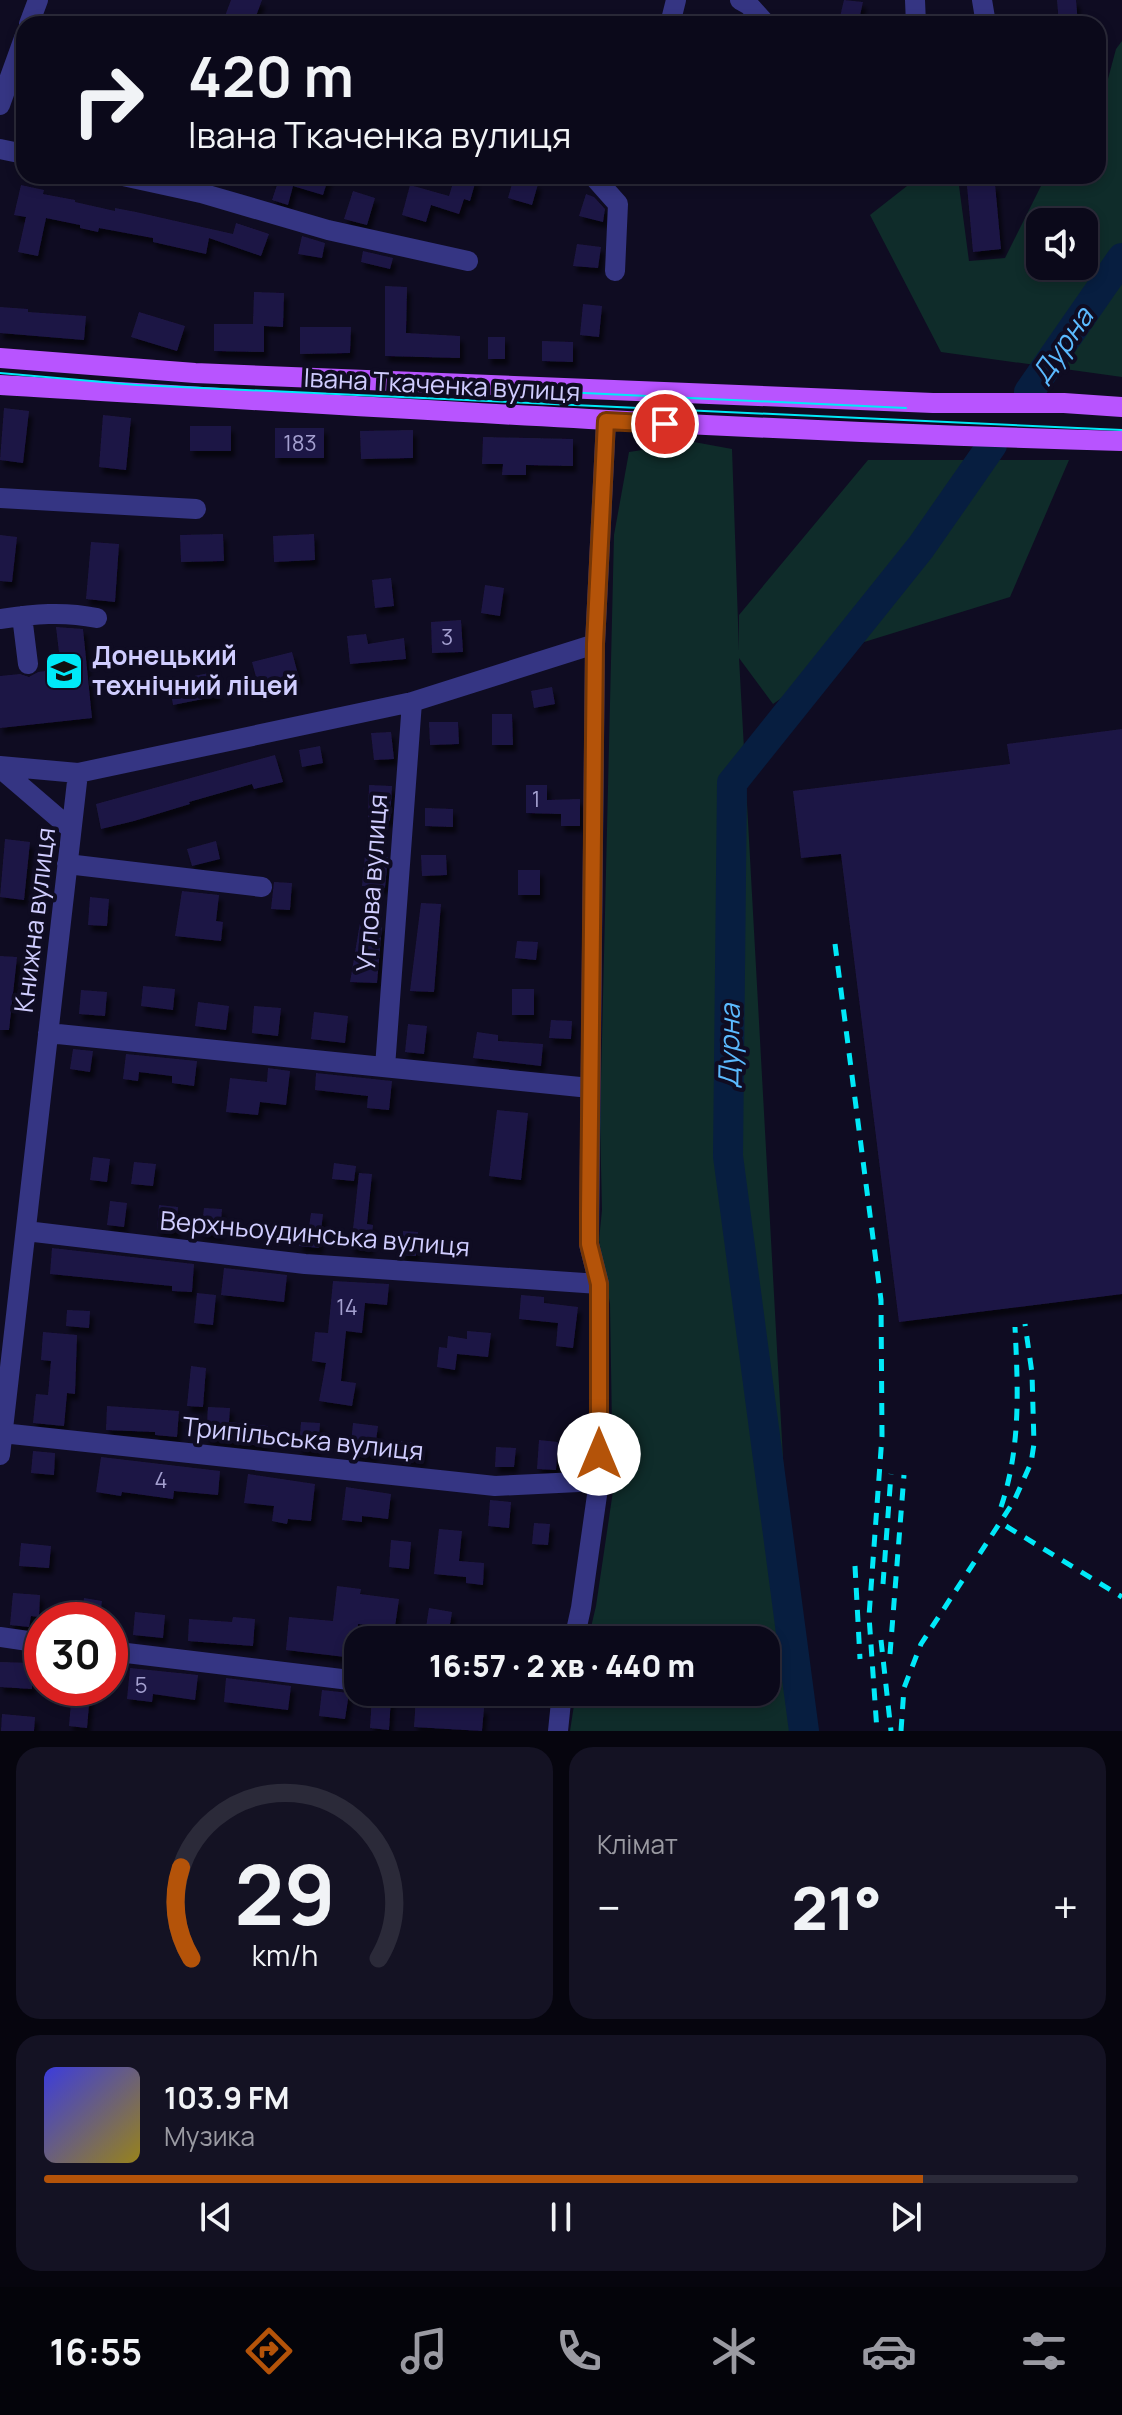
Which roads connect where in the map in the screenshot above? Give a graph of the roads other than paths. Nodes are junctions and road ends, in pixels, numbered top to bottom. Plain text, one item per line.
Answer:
1 (740, 0) edge
2 (759, 16) edge
3 (16, 60) edge
4 (0, 105) edge
5 (601, 184) edge
6 (205, 185) edge
7 (468, 261) dead end
8 (615, 271) dead end
9 (0, 358) edge
10 (0, 385) edge
11 (1122, 407) edge
12 (606, 421) junction
13 (1122, 441) edge
14 (0, 498) edge
15 (196, 509) dead end
16 (22, 616) junction
17 (97, 618) dead end
18 (0, 619) edge
19 (595, 644) junction
20 (28, 664) dead end
21 (412, 702) junction
22 (0, 767) edge
23 (78, 773) junction
24 (71, 829) junction
25 (67, 864) junction
26 (262, 887) dead end
27 (48, 1033) junction
28 (385, 1067) junction
29 (590, 1088) junction
30 (26, 1231) junction
31 (599, 1284) junction
32 (9, 1297) edge
33 (2, 1433) junction
34 (0, 1455) edge
35 (599, 1481) junction
36 (577, 1626) edge
37 (0, 1637) edge
38 (24, 1640) edge
39 (128, 1653) edge
40 (344, 1679) edge
41 (561, 1706) edge
42 (558, 1731) edge

1 - 2 street
3 - 4 street
5 - 8 street
6 - 7 street
9 - 11 main road, Івана Ткаченка вулиця
10 - 12 main road, Івана Ткаченка вулиця
12 - 13 main road, Івана Ткаченка вулиця
12 - 19 street
14 - 15 street
16 - 17 street
16 - 18 street
16 - 20 street
19 - 21 street
19 - 29 street
21 - 23 street
21 - 28 street, Углова вулиця
22 - 23 street
22 - 24 street
23 - 24 street, Книжна вулиця
24 - 25 street, Книжна вулиця
25 - 26 street
25 - 27 street, Книжна вулиця
27 - 28 street
27 - 30 street, Книжна вулиця
28 - 29 street
29 - 31 street
30 - 31 street, Верхньоудинська вулиця
30 - 32 street, Книжна вулиця
31 - 35 street
32 - 33 street, Книжна вулиця
33 - 34 street, Книжна вулиця
33 - 35 street, Трипільська вулиця
35 - 36 street
37 - 38 street
39 - 40 street
41 - 42 street

